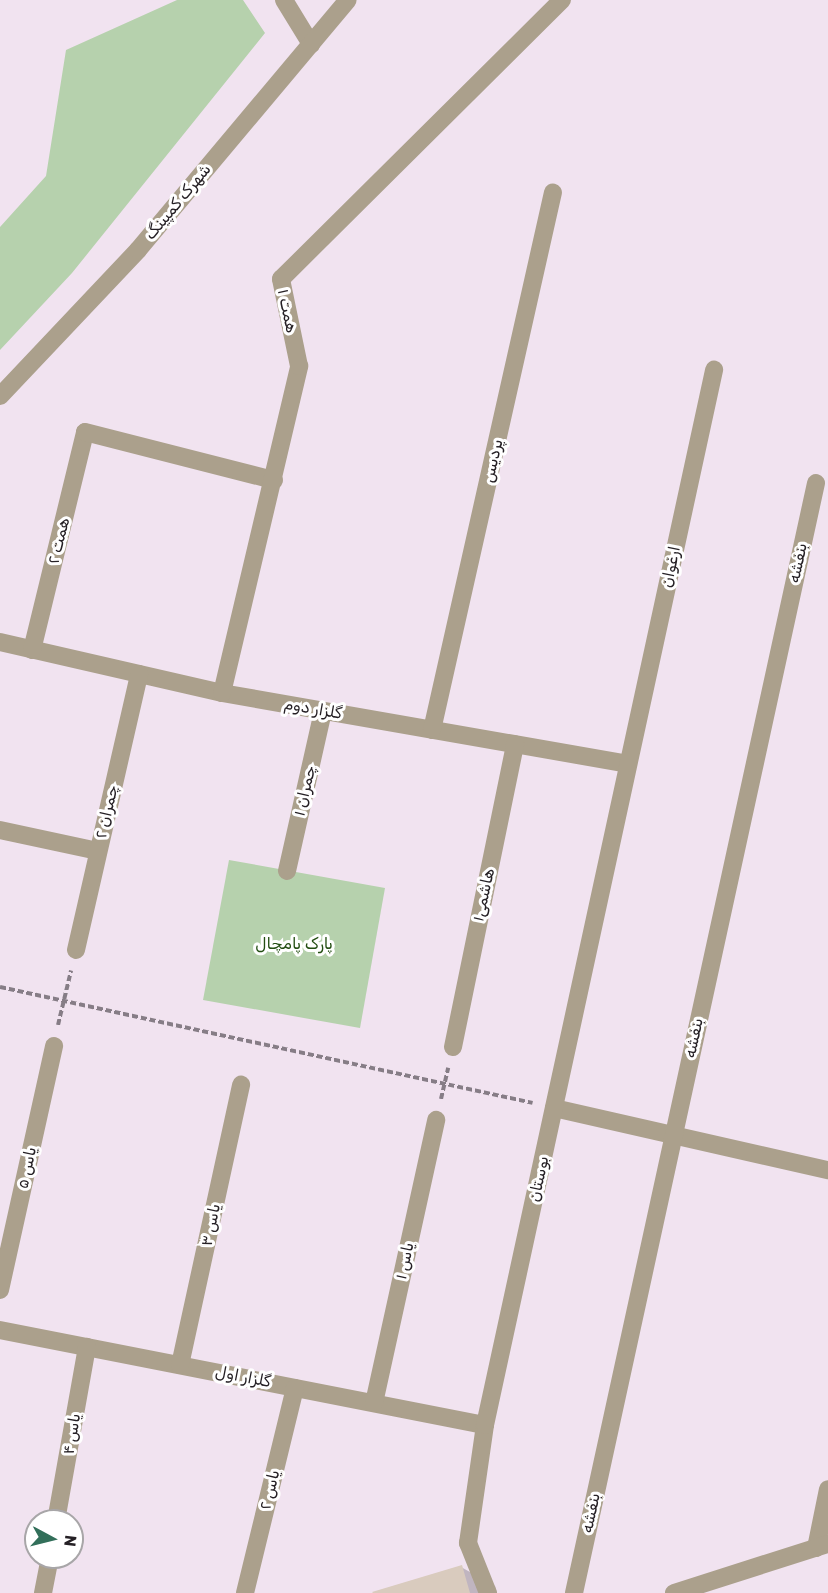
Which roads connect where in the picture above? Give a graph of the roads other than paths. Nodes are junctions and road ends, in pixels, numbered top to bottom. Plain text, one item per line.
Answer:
1 (284, 0) edge
2 (348, 0) edge
3 (561, 0) edge
4 (311, 44) junction
5 (553, 192) dead end
6 (714, 370) dead end
7 (0, 396) edge
8 (274, 480) junction
9 (816, 483) dead end
10 (0, 642) edge
11 (32, 650) junction
12 (139, 674) junction
13 (222, 693) junction
14 (323, 711) junction
15 (432, 730) junction
16 (515, 744) junction
17 (628, 764) junction
18 (0, 830) edge
19 (98, 851) junction
20 (287, 871) dead end
21 (76, 950) road end
22 (54, 1046) road end
23 (453, 1047) road end
24 (241, 1085) dead end
25 (554, 1108) junction
26 (436, 1120) road end
27 (673, 1136) junction
28 (828, 1170) edge
29 (0, 1290) edge
30 (0, 1330) edge
31 (87, 1347) junction
32 (180, 1365) junction
33 (295, 1388) junction
34 (374, 1403) junction
35 (485, 1425) junction
36 (828, 1489) edge
37 (58, 1509) edge
38 (822, 1546) edge
39 (48, 1569) edge
40 (43, 1593) edge
41 (245, 1593) edge
42 (488, 1593) edge
43 (574, 1593) edge
44 (674, 1593) edge

1 - 4 street
2 - 4 street, شهرک کمپینگ
3 - 8 street, همت ۱
4 - 7 street, شهرک کمپینگ
5 - 15 street, پردیس
6 - 17 street, ارغوان
8 - 11 street, همت ۲
8 - 13 street, همت ۱
9 - 27 street, بنفشه
10 - 11 street, گلزار دوم
11 - 12 street, گلزار دوم
12 - 13 street, گلزار دوم
12 - 19 street, چمران ۲
13 - 14 street, گلزار دوم
14 - 15 street, گلزار دوم
14 - 20 street, چمران ۱
15 - 16 street, گلزار دوم
16 - 17 street, گلزار دوم
16 - 23 street, هاشمی۱
17 - 25 street, بوستان
18 - 19 street
19 - 21 street, چمران ۲
22 - 29 street, یاس ۵
24 - 32 street, یاس ۳
25 - 27 street
25 - 35 street, بوستان
26 - 34 street, یاس ۱
27 - 28 street
27 - 43 street, بنفشه
30 - 31 street, گلزار اول
31 - 32 street, گلزار اول
31 - 37 street, یاس ۴
32 - 33 street, گلزار اول
33 - 34 street, گلزار اول
33 - 41 street, یاس ۲
34 - 35 street, گلزار اول
35 - 42 street, بوستان
36 - 38 street
38 - 44 street
39 - 40 street

